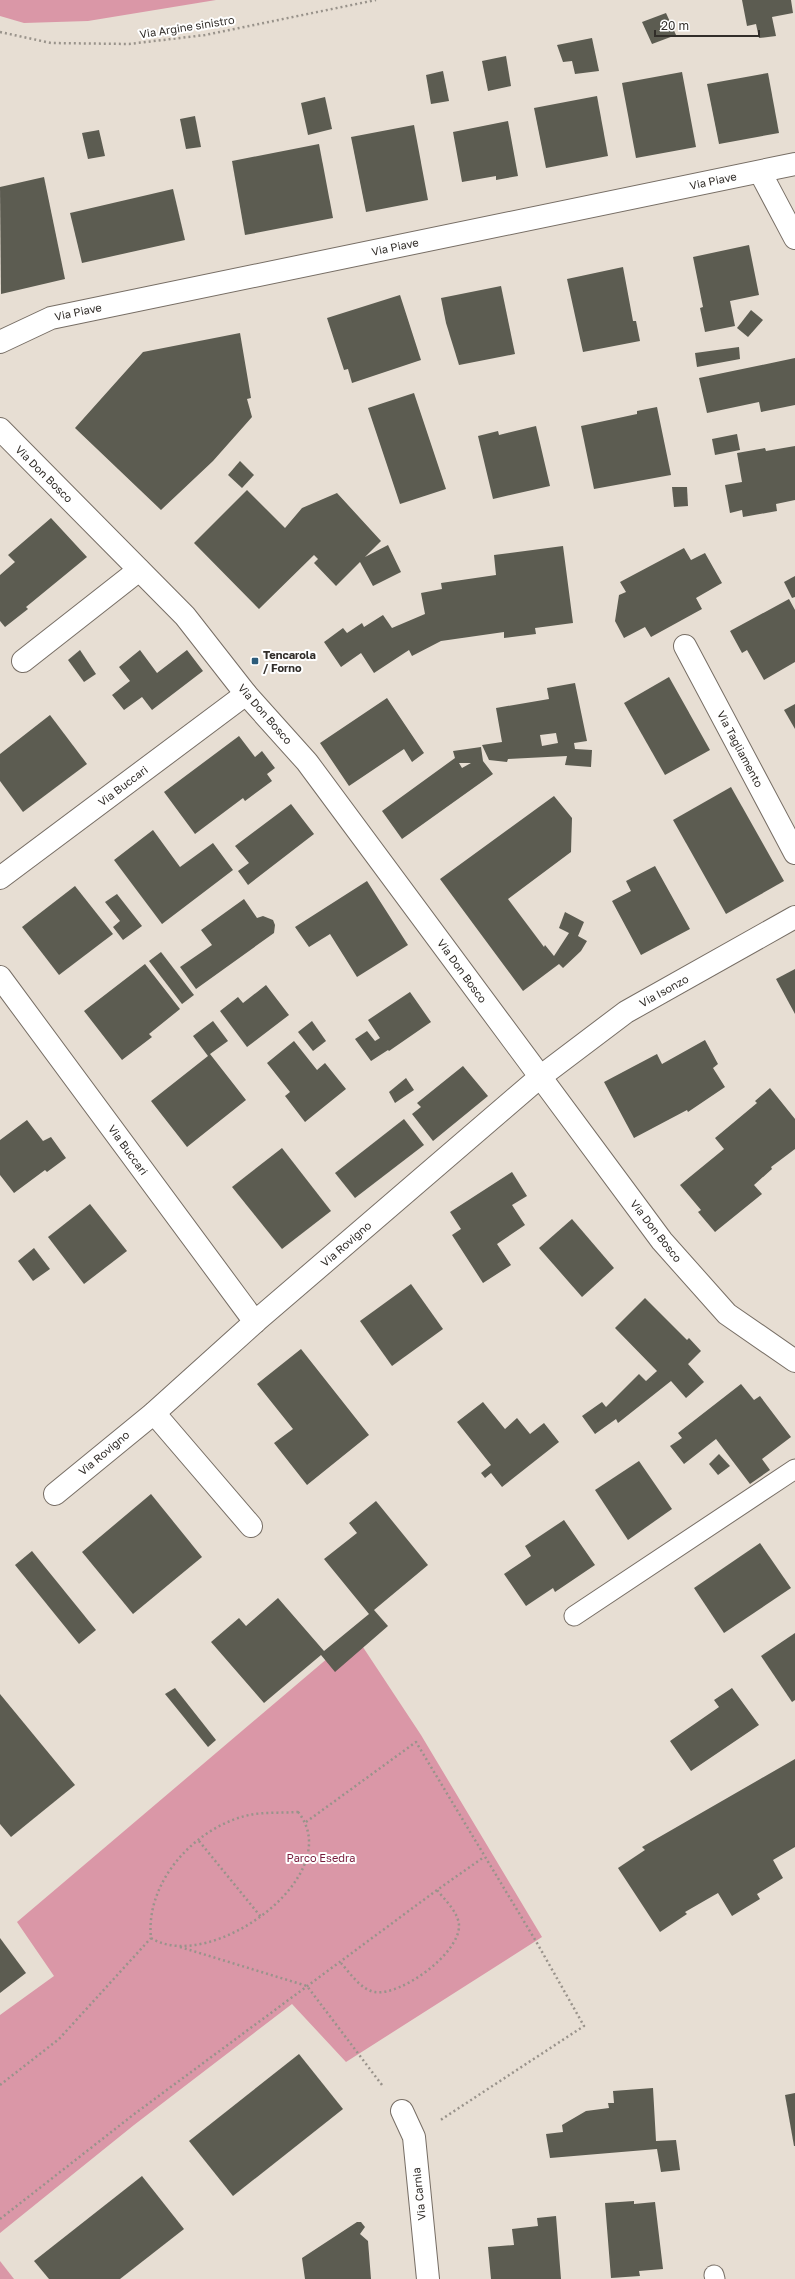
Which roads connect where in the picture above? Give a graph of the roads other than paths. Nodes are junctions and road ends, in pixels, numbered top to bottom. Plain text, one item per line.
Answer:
1 (795, 164) edge
2 (760, 172) junction
3 (795, 238) edge
4 (0, 342) edge
5 (0, 430) edge
6 (139, 570) junction
7 (685, 646) dead end
8 (22, 661) dead end
9 (246, 694) junction
10 (795, 853) edge
11 (0, 878) edge
12 (795, 917) edge
13 (0, 977) edge
14 (540, 1077) junction
15 (255, 1322) junction
16 (795, 1361) edge
17 (154, 1413) junction
18 (795, 1469) edge
19 (55, 1494) dead end
20 (251, 1526) dead end
21 (574, 1616) dead end
22 (402, 2111) dead end
23 (428, 2279) edge

1 - 2 street, Via Piave
2 - 3 street
2 - 4 street, Via Piave
5 - 6 street, Via Don Bosco
6 - 8 street
6 - 9 street, Via Don Bosco
7 - 10 street, Via Tagliamento
9 - 11 street, Via Buccari
9 - 14 street, Via Don Bosco
12 - 14 street, Via Isonzo
13 - 15 street, Via Buccari
14 - 15 street, Via Rovigno
14 - 16 street, Via Don Bosco
15 - 17 street, Via Rovigno
17 - 19 street, Via Rovigno
17 - 20 street
18 - 21 lane
22 - 23 street, Via Carnia

